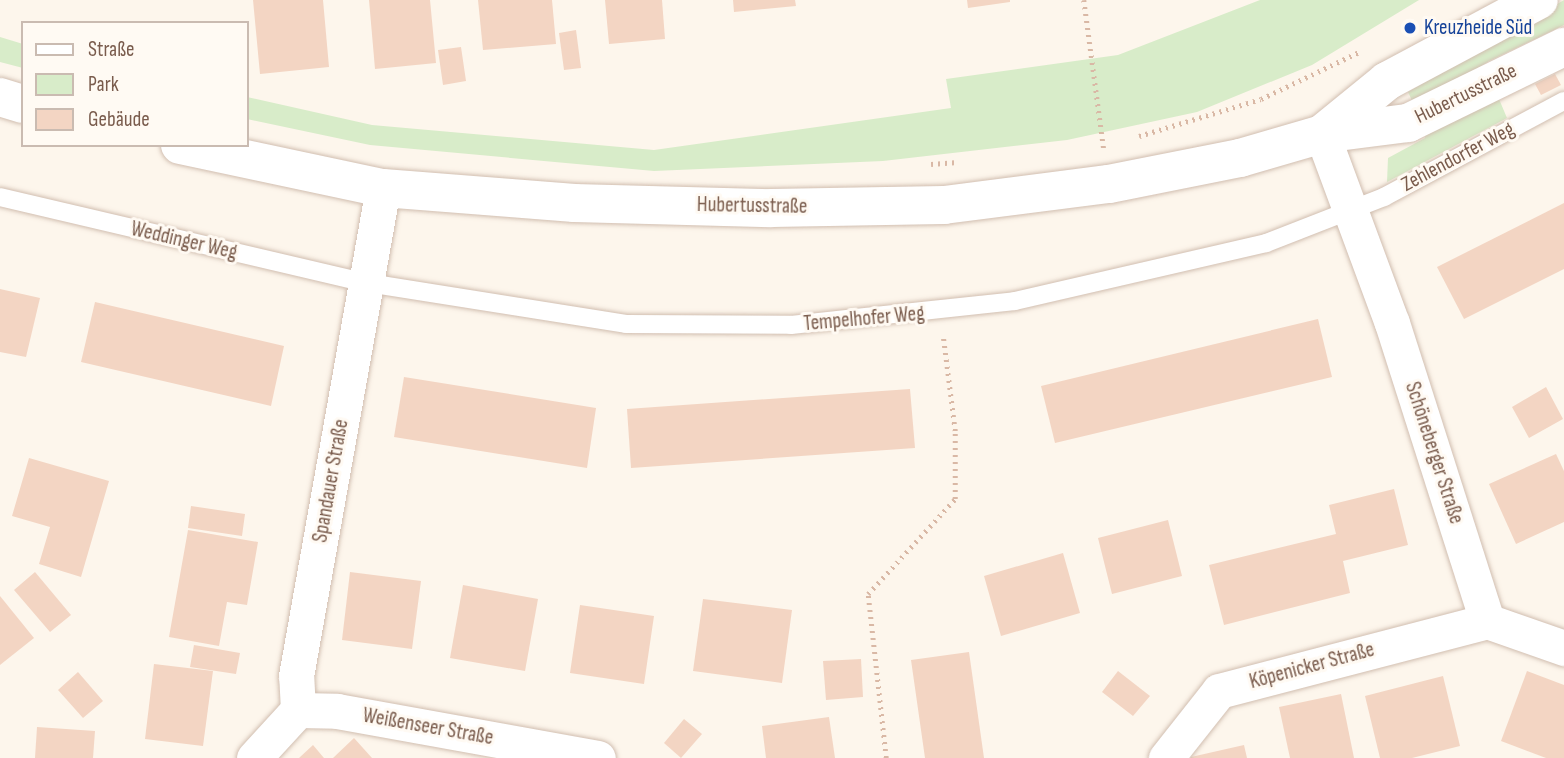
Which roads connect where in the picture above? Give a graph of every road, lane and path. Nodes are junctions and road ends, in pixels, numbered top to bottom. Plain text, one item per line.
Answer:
1 (1084, 0) edge
2 (1539, 0) edge
3 (1371, 46) dead end
4 (1564, 47) edge
5 (0, 97) edge
6 (1564, 101) edge
7 (21, 103) edge
8 (1322, 134) junction
9 (1130, 139) dead end
10 (1117, 143) dead end
11 (189, 147) edge
12 (1104, 147) junction
13 (1090, 148) dead end
14 (968, 161) dead end
15 (927, 165) dead end
16 (1109, 184) junction
17 (383, 188) junction
18 (0, 197) edge
19 (1351, 210) junction
20 (368, 283) junction
21 (940, 312) junction
22 (1487, 621) junction
23 (1564, 648) edge
24 (298, 710) junction
25 (254, 758) edge
26 (598, 758) edge
27 (886, 758) edge
28 (1166, 758) edge

1 - 12 path
2 - 8 street, Hubertusstraße
3 - 9 path
4 - 8 street, Hubertusstraße
5 - 7 street
6 - 19 lane, Zehlendorfer Weg
8 - 16 street, Hubertusstraße
8 - 19 street
10 - 12 path
11 - 17 street, Hubertusstraße
12 - 13 path
12 - 16 path
14 - 15 path
16 - 17 street, Hubertusstraße
17 - 20 street, Spandauer Straße
18 - 20 lane, Weddinger Weg
19 - 21 lane, Tempelhofer Weg
19 - 22 street, Schöneberger Straße
20 - 21 lane, Tempelhofer Weg
20 - 24 street, Spandauer Straße
21 - 27 path
22 - 23 street
22 - 28 street, Köpenicker Straße
24 - 25 street
24 - 26 street, Weißenseer Straße

